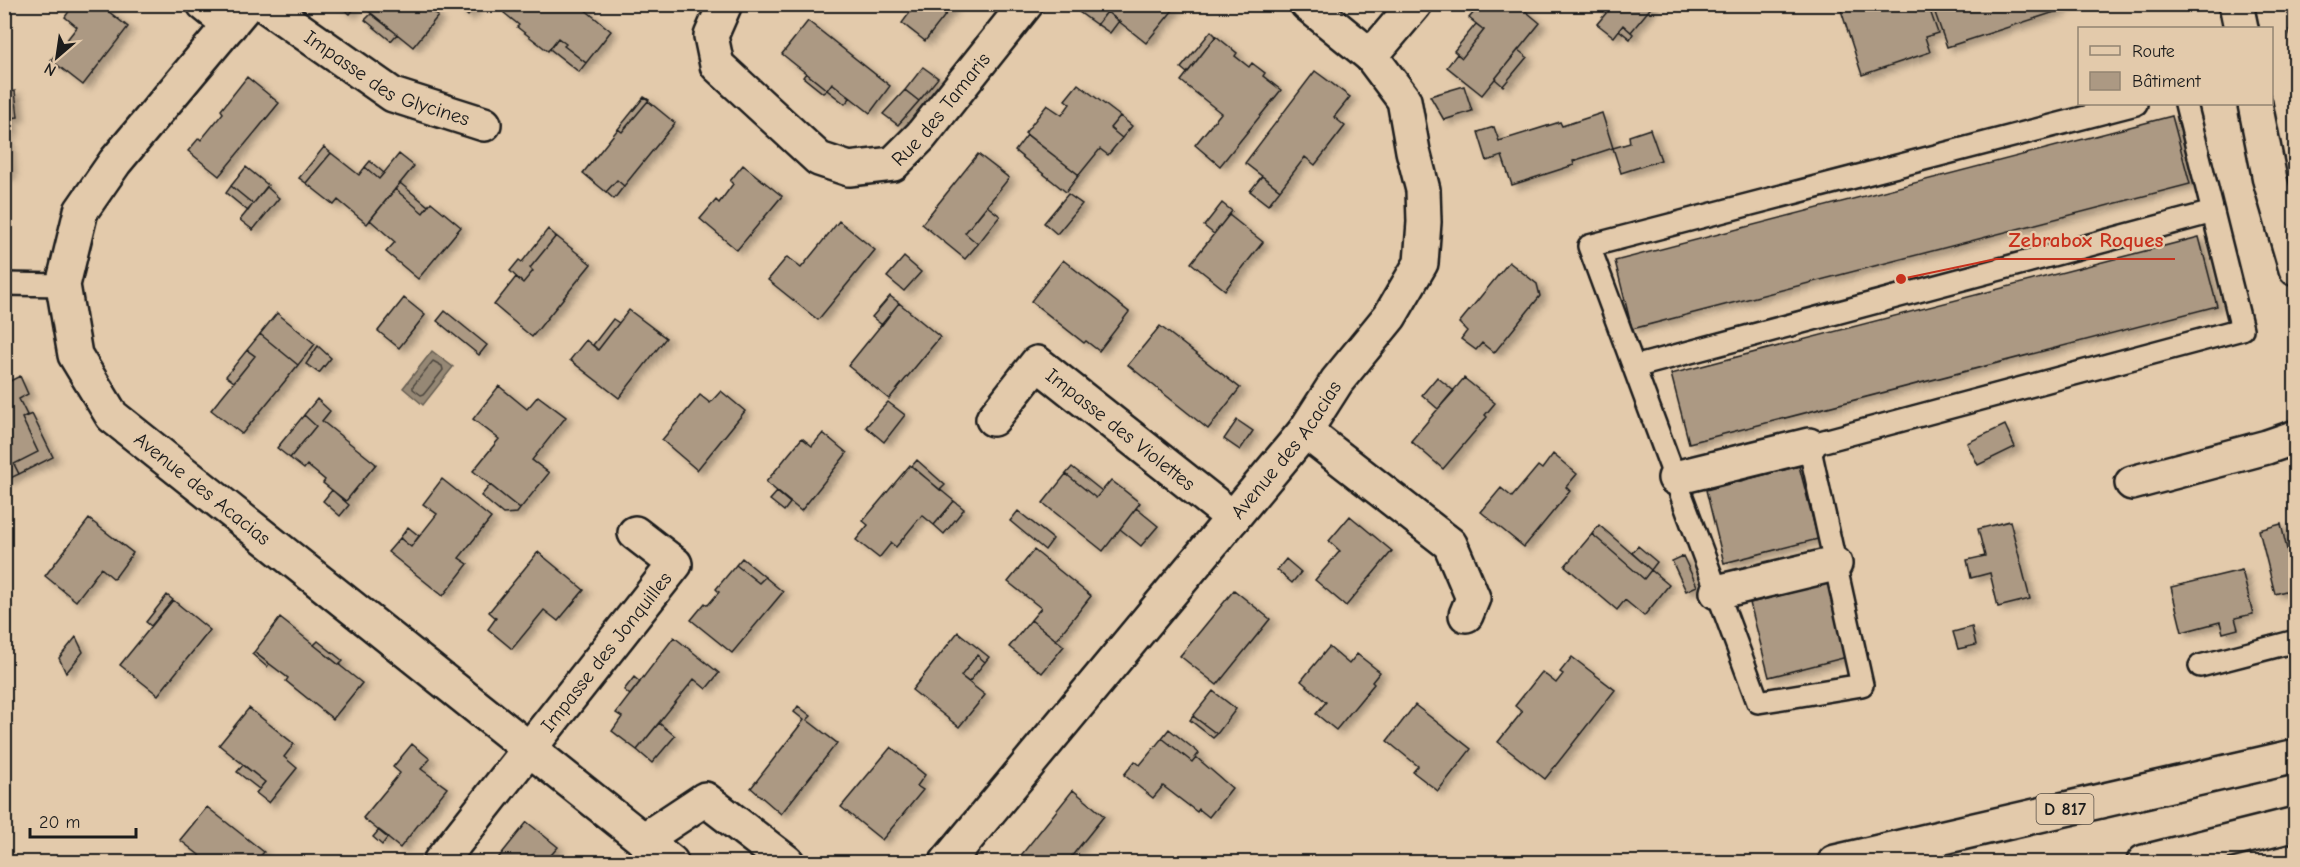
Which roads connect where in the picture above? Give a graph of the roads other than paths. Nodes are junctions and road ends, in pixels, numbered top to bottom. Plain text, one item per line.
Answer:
1 (204, 4) edge
2 (263, 4) edge
3 (725, 4) edge
4 (1026, 4) edge
5 (1307, 4) edge
6 (1415, 4) edge
7 (2236, 4) edge
8 (238, 15) edge
9 (2241, 27) edge
10 (1371, 56) junction
11 (2132, 105) edge
12 (2186, 105) edge
13 (2255, 105) edge
14 (484, 124) dead end
15 (2283, 176) edge
16 (2213, 212) junction
17 (2295, 269) edge
18 (4, 284) edge
19 (63, 285) junction
20 (1634, 367) junction
21 (993, 419) dead end
22 (1305, 431) junction
23 (2295, 437) edge
24 (1809, 445) junction
25 (1675, 478) junction
26 (2132, 483) dead end
27 (1233, 518) junction
28 (635, 533) dead end
29 (1835, 564) junction
30 (1718, 592) junction
31 (1466, 615) dead end
32 (2295, 641) edge
33 (2200, 666) dead end
34 (529, 750) junction
35 (2295, 756) edge
36 (2295, 824) edge
37 (643, 840) junction
38 (440, 862) edge
39 (671, 862) edge
40 (787, 862) edge
41 (947, 862) edge
42 (1835, 862) edge
43 (2144, 862) edge

1 - 8 street
2 - 14 street, Impasse des Glycines
3 - 4 street, Rue des Tamaris
5 - 10 street, Avenue des Acacias
6 - 10 street
7 - 9 street
8 - 19 street, Avenue des Acacias
10 - 22 street, Avenue des Acacias
11 - 20 lane
12 - 16 lane
13 - 15 street
15 - 17 street
16 - 20 lane
16 - 24 lane
18 - 19 lane
19 - 34 street, Avenue des Acacias
20 - 25 lane
21 - 27 street, Impasse des Violettes
22 - 27 street, Avenue des Acacias
22 - 31 street
23 - 26 street
24 - 25 street
24 - 29 lane
25 - 30 lane
27 - 41 street, Avenue des Acacias
28 - 34 street, Impasse des Jonquilles
29 - 30 street
29 - 30 lane
32 - 33 lane
34 - 37 street, Avenue des Acacias
34 - 38 street
35 - 42 street, D 817
36 - 43 street
37 - 39 street, Avenue des Acacias
37 - 40 street

